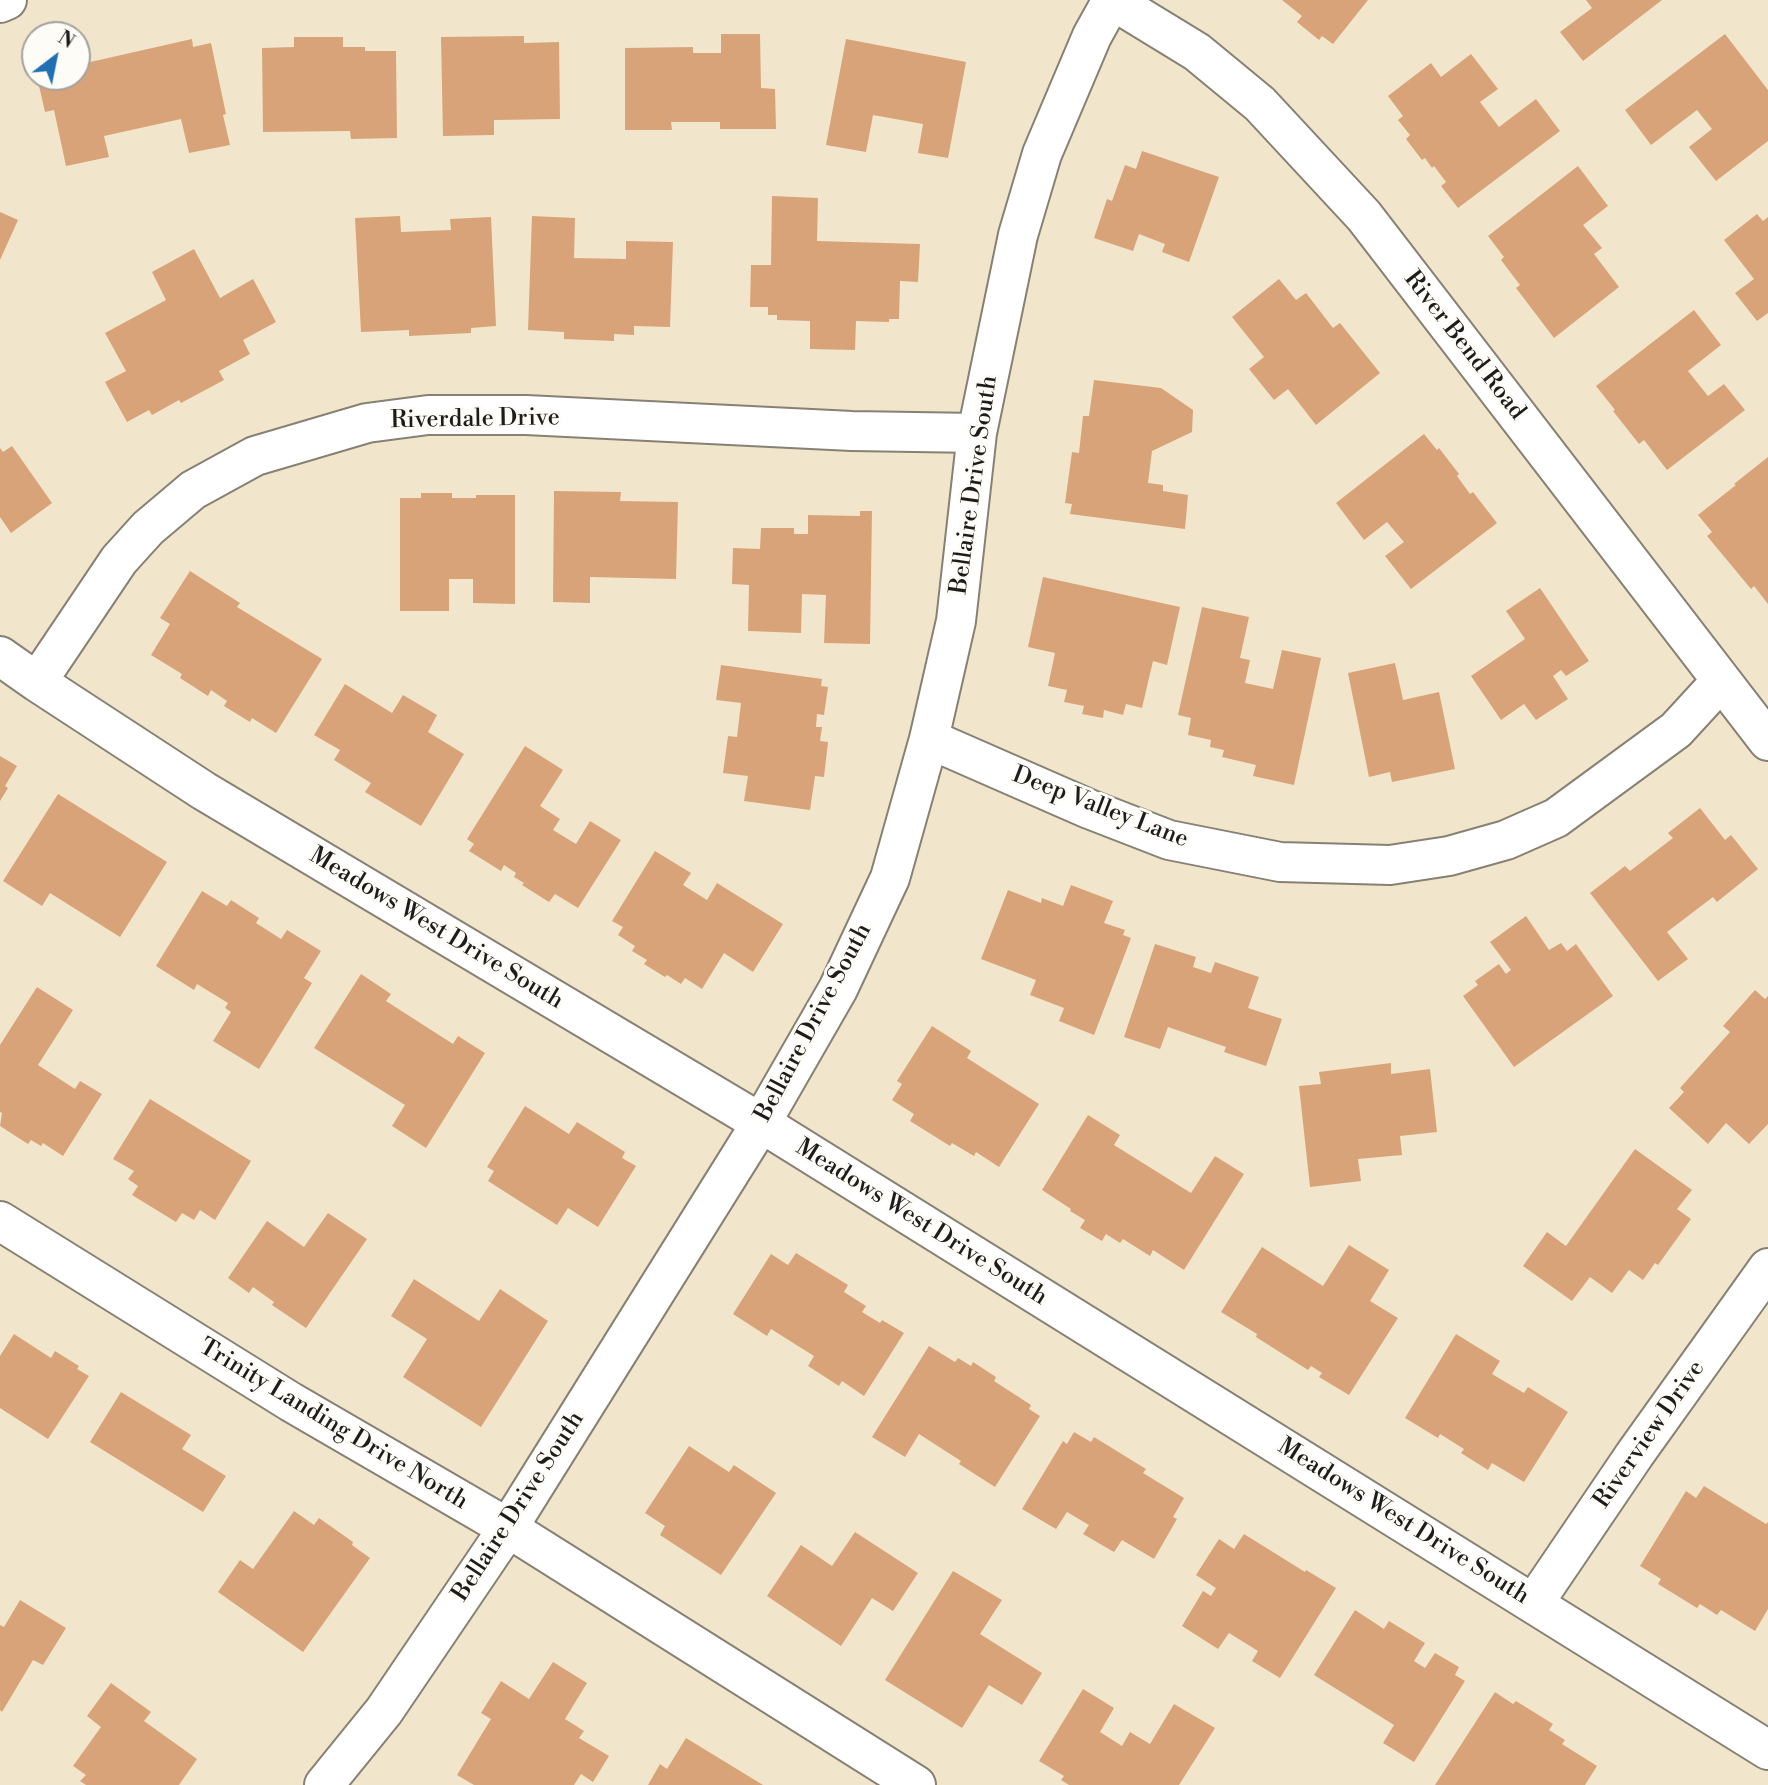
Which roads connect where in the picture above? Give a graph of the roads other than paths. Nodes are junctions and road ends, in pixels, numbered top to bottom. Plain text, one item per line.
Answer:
1 (7, 0) edge
2 (1112, 0) edge
3 (0, 3) edge
4 (977, 433) junction
5 (0, 656) edge
6 (1721, 681) junction
7 (37, 682) junction
8 (929, 739) junction
9 (1768, 741) edge
10 (761, 1123) junction
11 (0, 1221) edge
12 (1768, 1268) edge
13 (508, 1528) junction
14 (1534, 1604) junction
15 (1768, 1750) edge
16 (324, 1785) edge
17 (916, 1785) edge

1 - 3 street
2 - 4 street, Bellaire Drive South
2 - 6 street, River Bend Road
4 - 7 street, Riverdale Drive
4 - 8 street, Bellaire Drive South
5 - 7 street, Meadows West Drive South
6 - 8 street, Deep Valley Lane
6 - 9 street, River Bend Road
7 - 10 street, Meadows West Drive South
8 - 10 street, Bellaire Drive South
10 - 13 street, Bellaire Drive South
10 - 14 street, Meadows West Drive South
11 - 13 street, Trinity Landing Drive North
12 - 14 street, Riverview Drive
13 - 16 street, Bellaire Drive South
13 - 17 street, Trinity Landing Drive North
14 - 15 street, Meadows West Drive South

